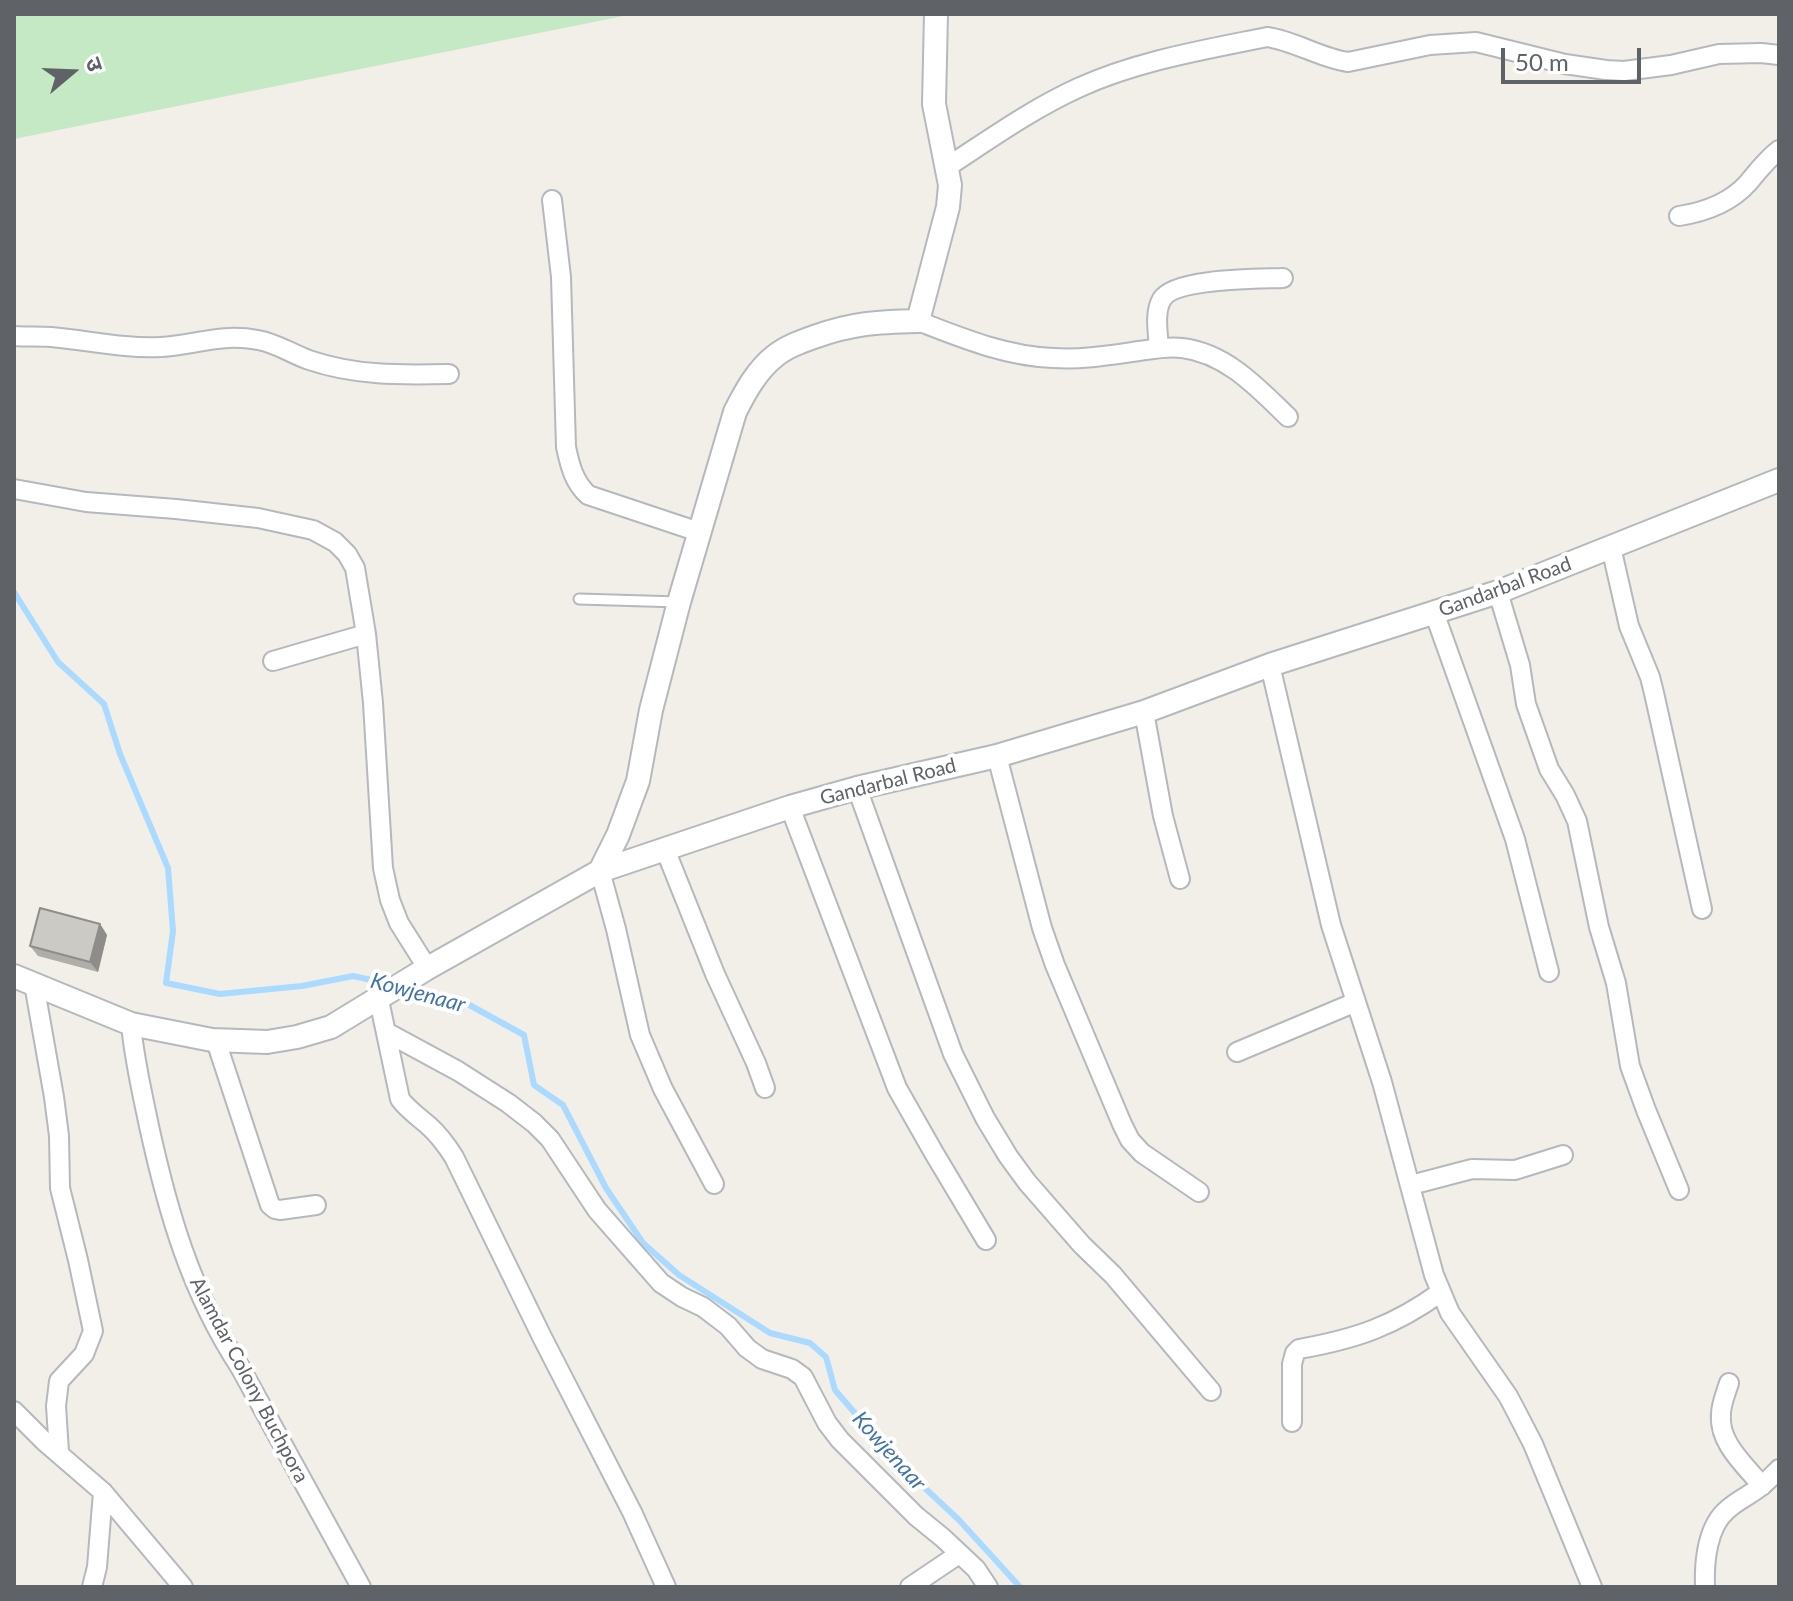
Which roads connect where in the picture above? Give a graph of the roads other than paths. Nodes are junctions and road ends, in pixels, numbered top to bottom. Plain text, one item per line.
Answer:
1 (936, 14) edge
2 (1779, 55) edge
3 (1779, 150) edge
4 (947, 167) junction
5 (552, 200) dead end
6 (1679, 216) dead end
7 (1283, 278) dead end
8 (918, 321) junction
9 (14, 336) edge
10 (1159, 348) junction
11 (449, 374) dead end
12 (1288, 417) dead end
13 (1779, 480) edge
14 (14, 489) edge
15 (699, 532) junction
16 (1611, 547) junction
17 (1498, 592) junction
18 (579, 599) dead end
19 (679, 602) junction
20 (1434, 612) junction
21 (366, 634) junction
22 (273, 661) dead end
23 (1270, 665) junction
24 (1144, 712) junction
25 (997, 756) junction
26 (857, 788) junction
27 (790, 807) junction
28 (665, 849) junction
29 (600, 871) junction
30 (1180, 879) dead end
31 (1702, 909) dead end
32 (427, 969) junction
33 (1549, 972) dead end
34 (24, 980) edge
35 (380, 999) junction
36 (1356, 1002) junction
37 (131, 1024) junction
38 (386, 1032) junction
39 (216, 1041) junction
40 (1237, 1052) dead end
41 (765, 1088) dead end
42 (1563, 1155) dead end
43 (714, 1184) dead end
44 (1411, 1185) junction
45 (1679, 1190) dead end
46 (1199, 1192) dead end
47 (316, 1205) dead end
48 (986, 1240) dead end
49 (1441, 1292) junction
50 (1729, 1383) dead end
51 (1211, 1391) dead end
52 (14, 1411) edge
53 (1292, 1422) dead end
54 (59, 1452) junction
55 (1779, 1469) edge
56 (1762, 1486) junction
57 (103, 1492) junction
58 (959, 1554) junction
59 (92, 1587) edge
60 (183, 1587) edge
61 (361, 1587) edge
62 (666, 1587) edge
63 (910, 1587) edge
64 (988, 1587) edge
65 (1592, 1587) edge
66 (1705, 1587) edge

1 - 4 street
2 - 4 street
3 - 6 street
4 - 8 street
5 - 15 street
7 - 10 street
8 - 10 street
8 - 15 street
9 - 11 street
10 - 12 street
13 - 16 street, Gandarbal Road
14 - 21 street
15 - 19 street
16 - 17 street, Gandarbal Road
16 - 31 street
17 - 20 street, Gandarbal Road
17 - 45 street
18 - 19 lane
19 - 29 street
20 - 23 street, Gandarbal Road
20 - 33 street
21 - 22 street
21 - 32 street
23 - 24 street, Gandarbal Road
23 - 36 street
24 - 25 street, Gandarbal Road
24 - 30 street
25 - 26 street, Gandarbal Road
25 - 46 street
26 - 27 street, Gandarbal Road
26 - 51 street
27 - 28 street, Gandarbal Road
27 - 48 street
28 - 29 street, Gandarbal Road
28 - 41 street
29 - 32 street, Gandarbal Road
29 - 43 street
32 - 35 street, Gandarbal Road
34 - 37 street, Gandarbal Road
34 - 54 street
35 - 38 street
35 - 39 street, Gandarbal Road
36 - 40 street
36 - 44 street
37 - 39 street, Gandarbal Road
37 - 61 street, Alamdar Colony Buchpora
38 - 58 street
38 - 62 street
39 - 47 street
42 - 44 street
44 - 49 street
49 - 53 street
49 - 65 street
50 - 56 street
52 - 54 street
54 - 57 street
55 - 56 street
56 - 66 street
57 - 59 street
57 - 60 street
58 - 63 street
58 - 64 street

